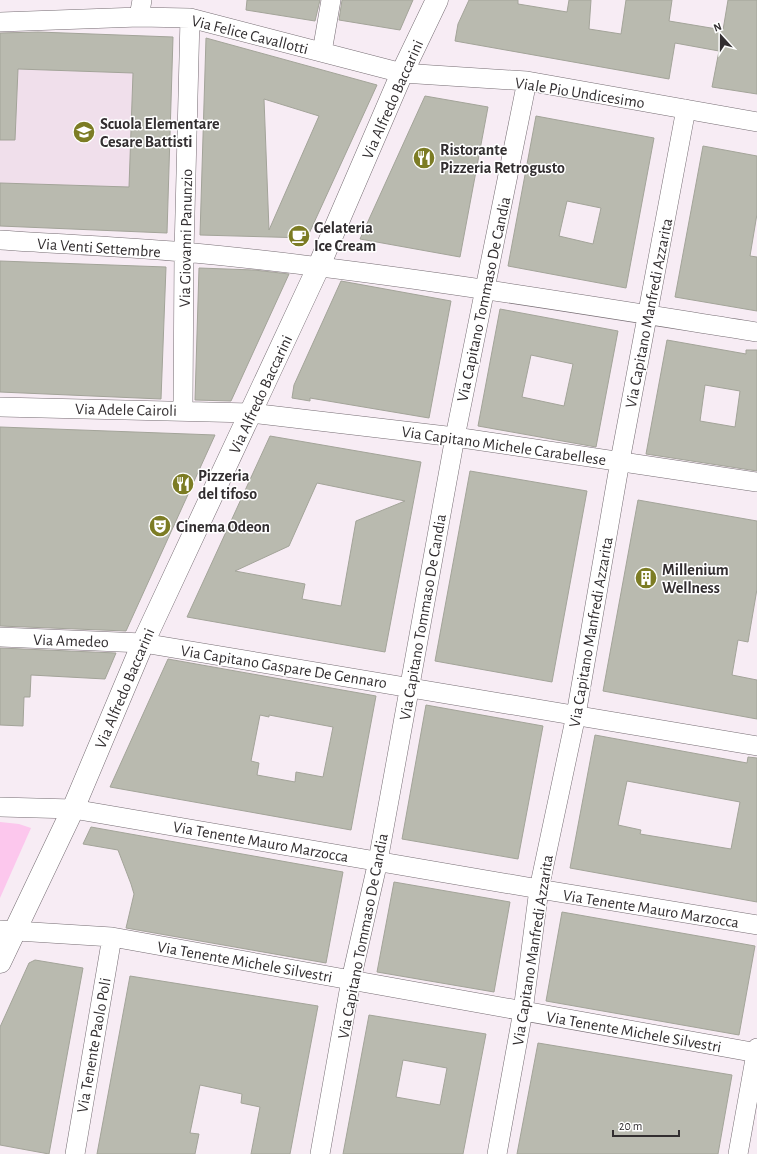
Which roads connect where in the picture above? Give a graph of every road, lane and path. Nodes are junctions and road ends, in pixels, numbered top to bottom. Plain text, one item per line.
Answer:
1 (331, 0) edge
2 (437, 0) edge
3 (140, 8) edge
4 (190, 18) junction
5 (0, 22) edge
6 (322, 52) junction
7 (402, 73) junction
8 (527, 81) junction
9 (686, 109) junction
10 (757, 122) edge
11 (0, 240) edge
12 (184, 252) junction
13 (318, 268) junction
14 (486, 289) junction
15 (649, 315) junction
16 (757, 332) edge
17 (0, 407) edge
18 (183, 410) junction
19 (251, 413) junction
20 (455, 437) junction
21 (620, 461) junction
22 (757, 482) edge
23 (0, 637) edge
24 (143, 643) junction
25 (409, 687) junction
26 (576, 715) junction
27 (757, 746) edge
28 (0, 807) edge
29 (73, 809) junction
30 (378, 862) junction
31 (539, 889) junction
32 (757, 925) edge
33 (7, 930) edge
34 (112, 937) junction
35 (0, 962) edge
36 (351, 980) junction
37 (523, 1011) junction
38 (757, 1052) edge
39 (75, 1154) edge
40 (320, 1154) edge
41 (497, 1154) edge
42 (738, 1154) edge

1 - 6 street
2 - 7 street, Via Alfredo Baccarini
3 - 4 street, Via Felice Cavallotti
3 - 5 street, Via Felice Cavallotti
4 - 6 street, Via Felice Cavallotti
4 - 12 street, Via Giovanni Panunzio
6 - 7 street, Via Felice Cavallotti
7 - 8 street, Viale Pio Undicesimo
7 - 13 street, Via Alfredo Baccarini
8 - 9 street, Viale Pio Undicesimo
8 - 14 street, Via Capitano Tommaso De Candia
9 - 10 street, Viale Pio Undicesimo
9 - 15 street, Via Capitano Manfredi Azzarita
11 - 12 street, Via Venti Settembre
12 - 13 street, Via Venti Settembre
12 - 18 street, Via Giovanni Panunzio
13 - 14 street, Via Venti Settembre
13 - 19 street, Via Alfredo Baccarini
14 - 15 street, Via Venti Settembre
14 - 20 street, Via Capitano Tommaso De Candia
15 - 16 street, Via Venti Settembre
15 - 21 street, Via Capitano Manfredi Azzarita
17 - 18 street, Via Adele Cairoli
18 - 19 street, Via Adele Cairoli
19 - 20 street, Via Capitano Michele Carabellese
19 - 24 street, Via Alfredo Baccarini
20 - 21 street, Via Capitano Michele Carabellese
20 - 25 street, Via Capitano Tommaso De Candia
21 - 22 street, Via Capitano Michele Carabellese
21 - 26 street, Via Capitano Manfredi Azzarita
23 - 24 street, Via Amedeo
24 - 25 street, Via Capitano Gaspare De Gennaro
24 - 29 street, Via Alfredo Baccarini
25 - 26 street, Via Capitano Gaspare De Gennaro
25 - 30 street, Via Capitano Tommaso De Candia
26 - 27 street, Via Capitano Gaspare De Gennaro
26 - 31 street, Via Capitano Manfredi Azzarita
28 - 29 street, Via Tenente Mauro Marzocca
29 - 30 street, Via Tenente Mauro Marzocca
29 - 33 street, Via Alfredo Baccarini
30 - 31 street, Via Tenente Mauro Marzocca
30 - 36 street, Via Capitano Tommaso De Candia
31 - 32 street, Via Tenente Mauro Marzocca
31 - 37 street, Via Capitano Manfredi Azzarita
33 - 34 street, Via Tenente Michele Silvestri
33 - 35 street, Via Alfredo Baccarini
34 - 36 street, Via Tenente Michele Silvestri
34 - 39 street, Via Tenente Paolo Poli
36 - 37 street, Via Tenente Michele Silvestri
36 - 40 street, Via Capitano Tommaso De Candia
37 - 38 street, Via Tenente Michele Silvestri
37 - 41 street, Via Capitano Manfredi Azzarita
38 - 42 street

